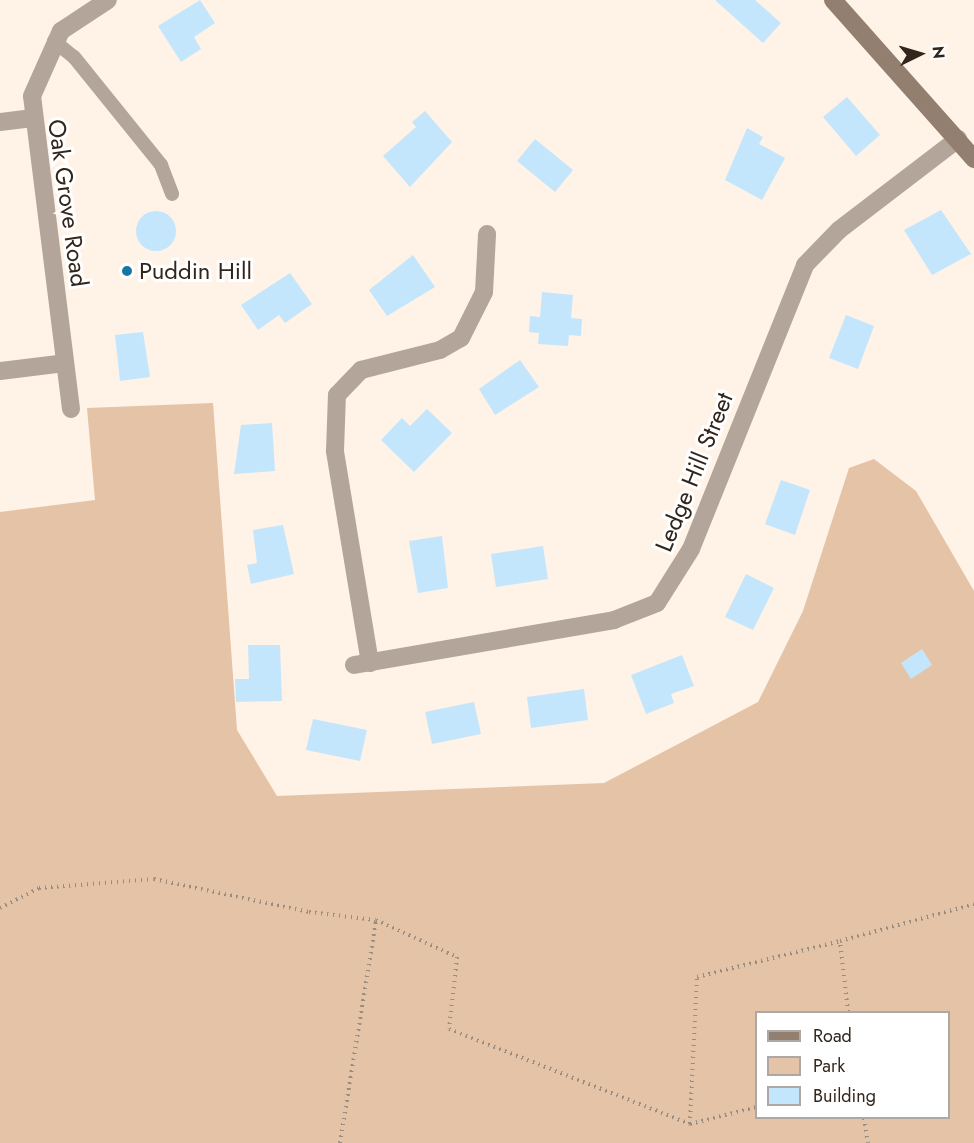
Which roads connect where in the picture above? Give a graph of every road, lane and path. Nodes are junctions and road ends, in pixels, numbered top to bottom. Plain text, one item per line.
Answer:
1 (108, 0) edge
2 (833, 0) edge
3 (54, 41) junction
4 (31, 118) junction
5 (0, 122) edge
6 (958, 139) junction
7 (974, 159) edge
8 (172, 194) dead end
9 (487, 234) dead end
10 (65, 363) junction
11 (0, 371) edge
12 (71, 409) dead end
13 (974, 904) edge
14 (0, 908) edge
15 (376, 920) junction
16 (840, 941) junction
17 (848, 1011) edge
18 (755, 1107) edge
19 (864, 1119) edge
20 (690, 1124) junction
21 (340, 1143) edge
22 (868, 1143) edge

1 - 3 street, Oak Grove Road
2 - 6 street
3 - 4 street, Oak Grove Road
3 - 8 lane
4 - 5 street
4 - 10 street, Oak Grove Road
6 - 7 street
6 - 9 street, Ledge Hill Street
10 - 11 street
10 - 12 street, Oak Grove Road
13 - 16 path
14 - 15 path
15 - 20 path
15 - 21 path
16 - 17 path
16 - 20 path
18 - 20 path
19 - 22 path

